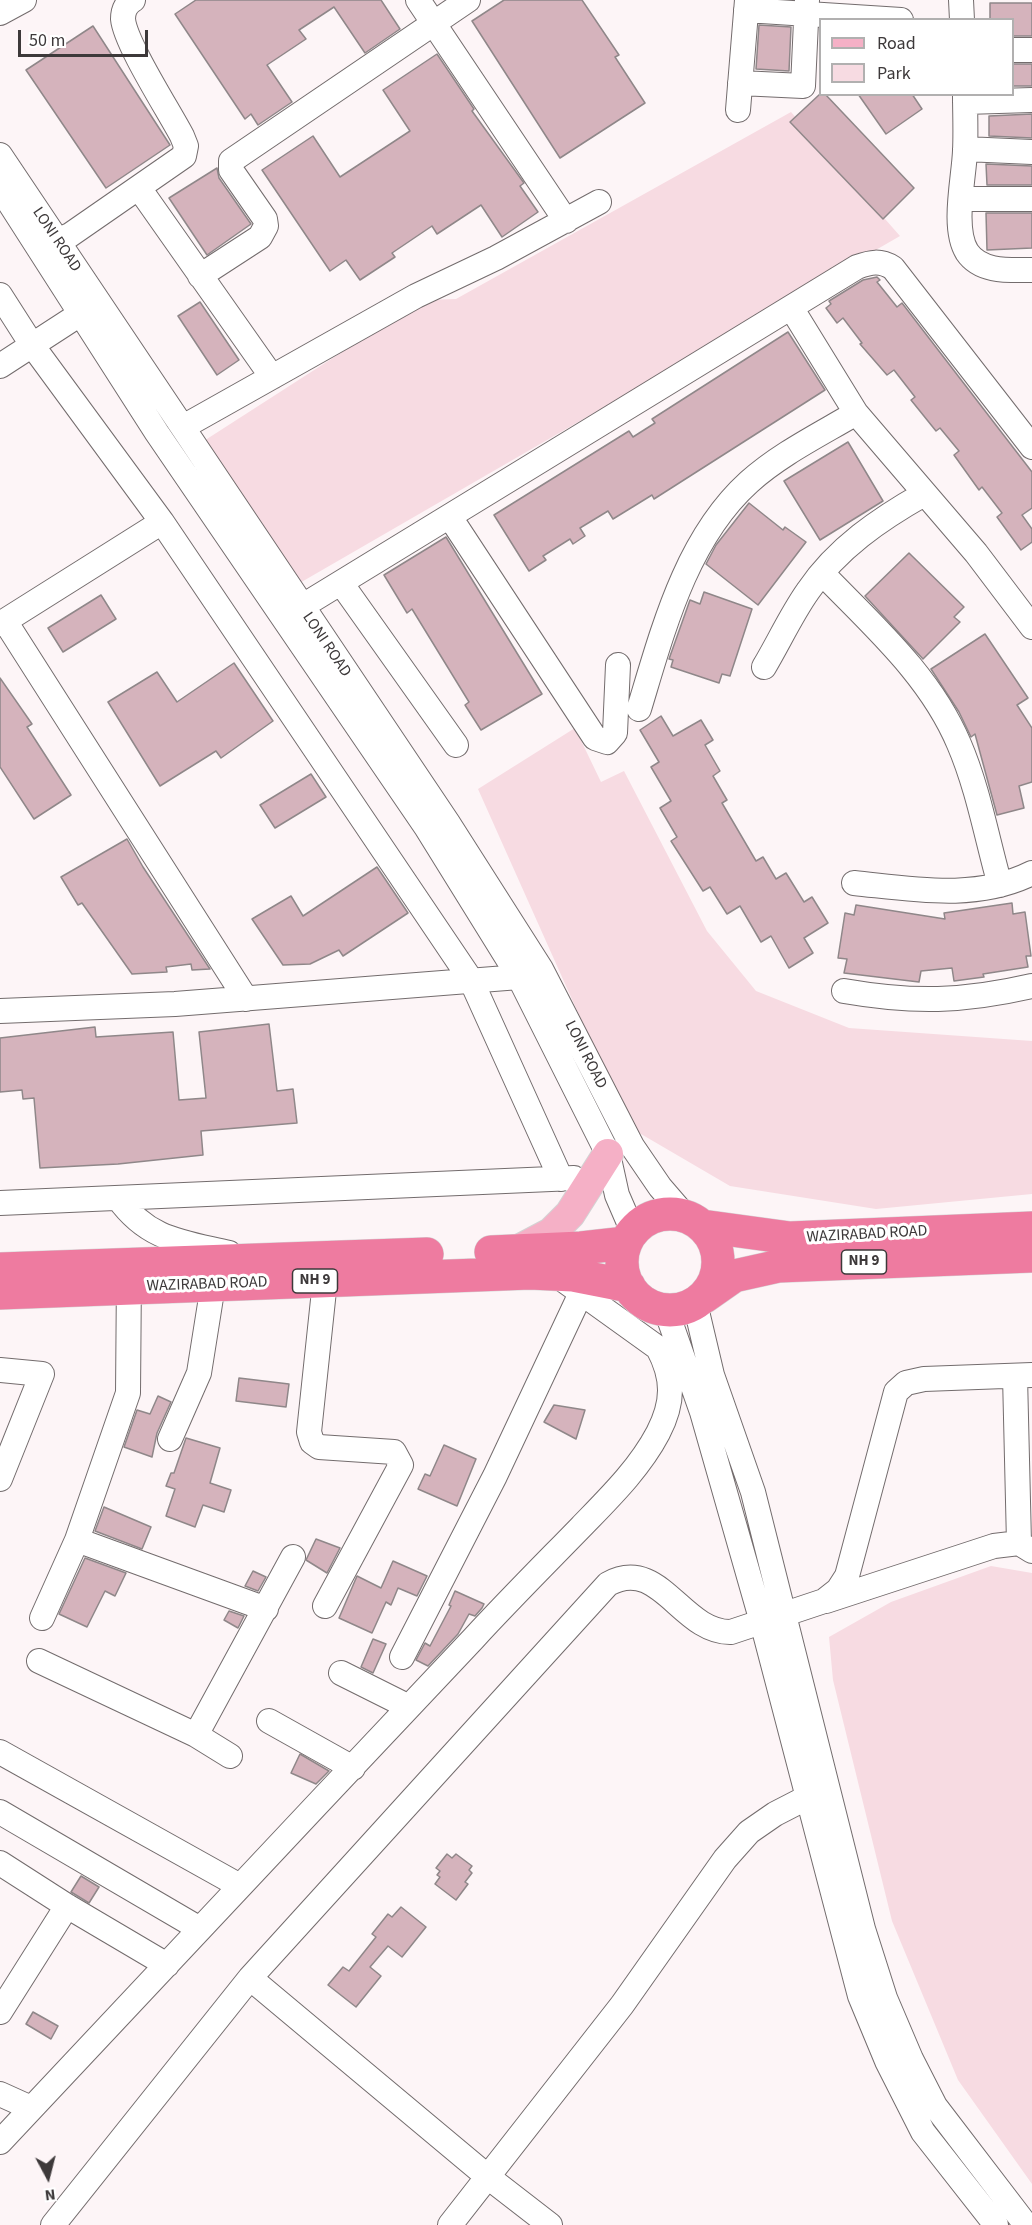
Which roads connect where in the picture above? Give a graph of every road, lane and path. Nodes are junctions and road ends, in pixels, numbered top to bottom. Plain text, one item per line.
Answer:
1 (24, 0) edge
2 (133, 0) edge
3 (418, 0) edge
4 (468, 0) edge
5 (961, 0) edge
6 (747, 5) edge
7 (807, 7) edge
8 (865, 9) edge
9 (0, 13) edge
10 (894, 18) edge
11 (962, 18) edge
12 (434, 23) junction
13 (1014, 50) edge
14 (1032, 50) edge
15 (740, 83) junction
16 (965, 98) edge
17 (1032, 100) edge
18 (738, 110) dead end
19 (965, 149) junction
20 (1032, 152) edge
21 (0, 155) edge
22 (0, 188) edge
23 (139, 188) junction
24 (961, 199) junction
25 (1032, 199) edge
26 (599, 202) dead end
27 (566, 220) junction
28 (56, 241) junction
29 (1032, 270) edge
30 (200, 276) junction
31 (0, 295) edge
32 (89, 308) junction
33 (792, 309) junction
34 (32, 345) junction
35 (0, 366) edge
36 (272, 377) junction
37 (856, 412) junction
38 (183, 427) junction
39 (1032, 447) edge
40 (924, 494) junction
41 (450, 517) junction
42 (162, 522) junction
43 (822, 573) junction
44 (341, 583) junction
45 (301, 607) junction
46 (2, 622) edge
47 (1032, 627) edge
48 (618, 665) dead end
49 (765, 667) dead end
50 (639, 709) dead end
51 (456, 746) dead end
52 (450, 846) junction
53 (1032, 873) edge
54 (854, 883) dead end
55 (1000, 885) junction
56 (519, 977) junction
57 (471, 980) junction
58 (1032, 986) edge
59 (844, 991) dead end
60 (246, 999) junction
61 (0, 1011) edge
62 (608, 1152) junction
63 (561, 1179) junction
64 (118, 1198) junction
65 (0, 1203) edge
66 (694, 1221) junction
67 (1032, 1228) edge
68 (630, 1238) junction
69 (517, 1251) junction
70 (1032, 1256) edge
71 (258, 1260) junction
72 (0, 1269) edge
73 (555, 1274) junction
74 (129, 1276) junction
75 (325, 1281) junction
76 (213, 1285) junction
77 (629, 1286) junction
78 (0, 1293) edge
79 (581, 1293) junction
80 (688, 1303) junction
81 (0, 1370) edge
82 (1023, 1376) edge
83 (170, 1439) dead end
84 (6, 1447) edge
85 (0, 1479) edge
86 (77, 1540) junction
87 (1025, 1547) edge
88 (293, 1557) dead end
89 (824, 1601) junction
90 (325, 1606) dead end
91 (266, 1609) junction
92 (42, 1618) dead end
93 (773, 1618) junction
94 (402, 1657) dead end
95 (39, 1660) dead end
96 (341, 1673) dead end
97 (409, 1707) junction
98 (269, 1721) dead end
99 (196, 1735) junction
100 (0, 1752) edge
101 (230, 1756) dead end
102 (352, 1768) junction
103 (819, 1795) junction
104 (0, 1812) edge
105 (3, 1873) edge
106 (240, 1886) junction
107 (67, 1906) junction
108 (200, 1929) junction
109 (167, 1965) junction
110 (250, 1978) junction
111 (0, 2012) edge
112 (0, 2094) edge
113 (31, 2108) junction
114 (0, 2142) edge
115 (488, 2177) junction
116 (59, 2223) edge
117 (450, 2225) edge
118 (550, 2225) edge
119 (996, 2225) edge
120 (1026, 2225) edge

1 - 9 street
2 - 23 street
3 - 12 street
4 - 12 street
5 - 11 street
6 - 7 street
6 - 15 street
7 - 8 street
7 - 15 street
8 - 10 street
12 - 27 street
12 - 30 street
13 - 14 street
15 - 18 street
16 - 17 street
16 - 19 street
19 - 20 street
19 - 24 street
21 - 28 street, LONI ROAD
22 - 32 street, LONI ROAD
23 - 28 street
23 - 30 street
24 - 25 street
24 - 29 street
26 - 27 street
27 - 36 street
28 - 32 street, LONI ROAD
30 - 36 street
31 - 34 street
32 - 34 street
32 - 38 street, LONI ROAD
32 - 52 street, LONI ROAD
33 - 37 street
33 - 39 street
33 - 41 street
34 - 35 street
34 - 42 street
36 - 38 street
37 - 40 street
37 - 50 street
38 - 45 street, LONI ROAD
40 - 43 street
40 - 47 street
41 - 44 street
41 - 48 street
42 - 46 street
42 - 57 street
43 - 49 street
43 - 55 street
44 - 45 street
44 - 51 street
45 - 52 street, LONI ROAD
46 - 60 street
52 - 56 street, LONI ROAD
52 - 62 street, LONI ROAD
53 - 55 street
54 - 55 street
56 - 57 street
56 - 62 street, LONI ROAD
57 - 60 street
57 - 63 street
58 - 59 street
60 - 61 street
62 - 63 street
62 - 66 street
62 - 68 street
62 - 69 main road
63 - 64 street
64 - 65 street
64 - 71 street
66 - 67 highway, WAZIRABAD ROAD / NH 9
66 - 68 highway
66 - 80 highway
68 - 69 highway, WAZIRABAD ROAD / NH 9
68 - 77 highway
69 - 71 highway, WAZIRABAD ROAD / NH 9
70 - 80 highway, WAZIRABAD ROAD / NH 9
71 - 74 highway, WAZIRABAD ROAD / NH 9
72 - 74 highway, WAZIRABAD ROAD / NH 9
73 - 75 highway, WAZIRABAD ROAD / NH 9
73 - 77 highway, WAZIRABAD ROAD / NH 9
73 - 79 street
74 - 76 highway, WAZIRABAD ROAD / NH 9
74 - 78 highway, WAZIRABAD ROAD / NH 9
74 - 86 street
75 - 76 highway, WAZIRABAD ROAD / NH 9
75 - 90 street
76 - 83 street
77 - 80 highway
79 - 94 street
79 - 97 street
80 - 93 street
81 - 84 street
82 - 87 street
82 - 89 street
84 - 85 street
86 - 91 street
86 - 92 street
87 - 89 street
88 - 91 street
89 - 93 street
91 - 99 street
93 - 103 street
93 - 110 street
95 - 99 street
96 - 97 street
97 - 102 street
98 - 102 street
99 - 101 street
100 - 106 street
102 - 106 street
103 - 115 street
103 - 119 street
103 - 120 street
104 - 108 street
105 - 107 street
106 - 108 street
107 - 109 street
107 - 111 street
108 - 109 street
109 - 113 street
110 - 115 street
110 - 116 street
112 - 113 street
113 - 114 street
115 - 117 street
115 - 118 street

